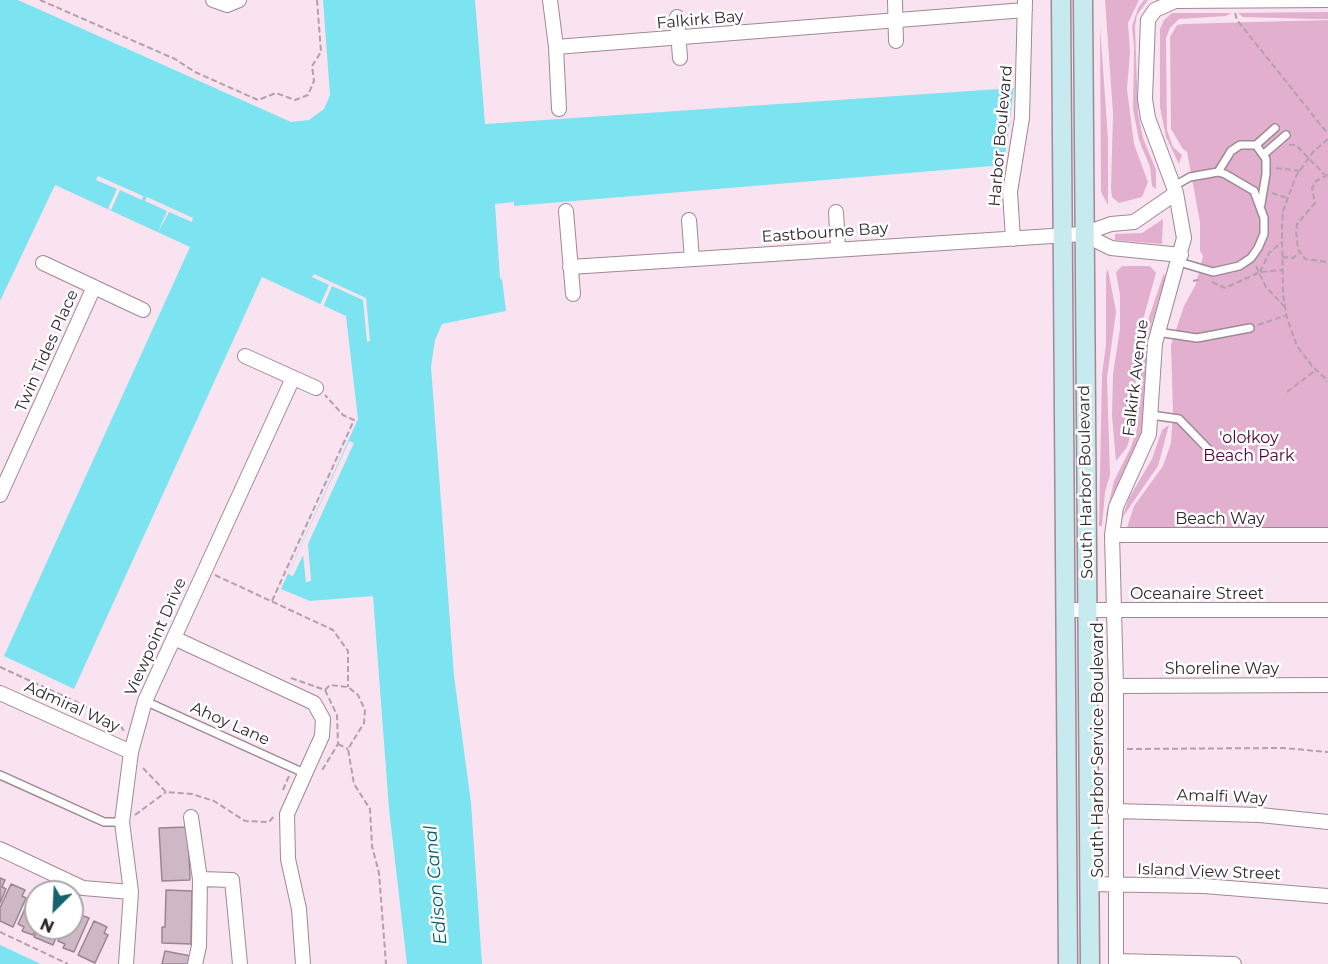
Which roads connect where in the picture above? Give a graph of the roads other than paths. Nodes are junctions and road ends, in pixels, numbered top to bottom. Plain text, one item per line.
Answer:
1 (213, 0) edge
2 (239, 0) edge
3 (550, 0) edge
4 (895, 0) edge
5 (1061, 0) edge
6 (1083, 0) edge
7 (1328, 0) edge
8 (1232, 1) edge
9 (1025, 5) edge
10 (677, 17) dead end
11 (895, 20) junction
12 (678, 38) junction
13 (896, 41) dead end
14 (556, 47) junction
15 (680, 58) dead end
16 (559, 109) dead end
17 (1275, 128) dead end
18 (1286, 135) dead end
19 (1256, 145) junction
20 (1264, 154) junction
21 (1218, 172) junction
22 (1175, 189) junction
23 (1261, 204) junction
24 (566, 211) dead end
25 (836, 212) dead end
26 (689, 220) dead end
27 (1061, 234) junction
28 (1083, 234) junction
29 (1013, 239) junction
30 (838, 248) junction
31 (1180, 258) junction
32 (692, 259) junction
33 (43, 263) dead end
34 (570, 267) junction
35 (94, 287) junction
36 (573, 294) dead end
37 (143, 310) dead end
38 (1250, 328) road end
39 (1157, 332) junction
40 (245, 356) dead end
41 (293, 378) junction
42 (316, 388) road end
43 (1151, 415) junction
44 (1211, 452) dead end
45 (0, 495) edge
46 (1112, 535) junction
47 (1328, 535) edge
48 (1066, 610) junction
49 (1087, 610) junction
50 (1114, 610) junction
51 (1328, 610) edge
52 (174, 638) junction
53 (1328, 685) edge
54 (1116, 686) junction
55 (0, 693) edge
56 (145, 701) junction
57 (131, 752) junction
58 (0, 775) edge
59 (302, 776) junction
60 (1115, 811) junction
61 (191, 817) dead end
62 (122, 822) junction
63 (1328, 822) edge
64 (0, 849) edge
65 (200, 879) junction
66 (1089, 884) junction
67 (1115, 885) junction
68 (131, 892) junction
69 (1328, 896) edge
70 (1116, 963) edge
71 (126, 964) edge
72 (195, 964) edge
73 (240, 964) edge
74 (303, 964) edge
75 (1068, 964) edge
76 (1090, 964) edge
77 (1234, 964) edge

1 - 2 street
3 - 14 street
4 - 11 street
5 - 27 main road, South Harbor Boulevard
6 - 28 main road, South Harbor Boulevard
7 - 8 street, Falkirk Avenue
8 - 22 street, Falkirk Avenue
9 - 11 street, Falkirk Bay
9 - 29 street, Harbor Boulevard
10 - 12 street
11 - 12 street, Falkirk Bay
11 - 13 street
12 - 14 street, Falkirk Bay
12 - 15 street
14 - 16 street
17 - 19 lane
18 - 20 lane
19 - 20 lane
19 - 21 lane
20 - 23 lane
21 - 22 lane
21 - 23 lane
22 - 28 street, Eastbourne Bay
22 - 31 street, Falkirk Avenue
23 - 31 lane
24 - 34 street
25 - 30 street
26 - 32 street
27 - 28 street, Eastbourne Bay
27 - 29 street, Eastbourne Bay
27 - 48 main road, South Harbor Boulevard
28 - 31 street, Eastbourne Bay
28 - 49 main road, South Harbor Boulevard
29 - 30 street, Eastbourne Bay
30 - 32 street, Eastbourne Bay
31 - 39 street, Falkirk Avenue
32 - 34 street, Eastbourne Bay
33 - 35 street, Twin Tides Place
34 - 36 street
35 - 37 street, Twin Tides Place
35 - 45 street, Twin Tides Place
38 - 39 lane
39 - 43 street, Falkirk Avenue
40 - 41 street
41 - 42 street
41 - 52 street, Viewpoint Drive
43 - 44 lane
43 - 46 street, Falkirk Avenue
46 - 47 street, Beach Way
46 - 50 street, South Harbor Service Boulevard
48 - 49 street, Oceanaire Street
48 - 75 main road, South Harbor Boulevard
49 - 50 street, Oceanaire Street
49 - 66 main road, South Harbor Boulevard
50 - 51 street, Oceanaire Street
50 - 54 street, South Harbor Service Boulevard
52 - 56 street, Viewpoint Drive
52 - 59 street
53 - 54 street, Shoreline Way
54 - 60 street, South Harbor Service Boulevard
55 - 57 street, Admiral Way
56 - 57 street, Viewpoint Drive
56 - 59 lane, Ahoy Lane
57 - 62 street, Viewpoint Drive
58 - 62 lane
59 - 74 street
60 - 63 street, Amalfi Way
60 - 67 street, South Harbor Service Boulevard
61 - 65 street
62 - 68 street, Viewpoint Drive
64 - 68 street
65 - 72 street
65 - 73 street
66 - 67 street, Island View Street
66 - 76 main road, South Harbor Boulevard
67 - 69 street, Island View Street
67 - 70 street, South Harbor Service Boulevard
68 - 71 street, Viewpoint Drive
70 - 77 street

